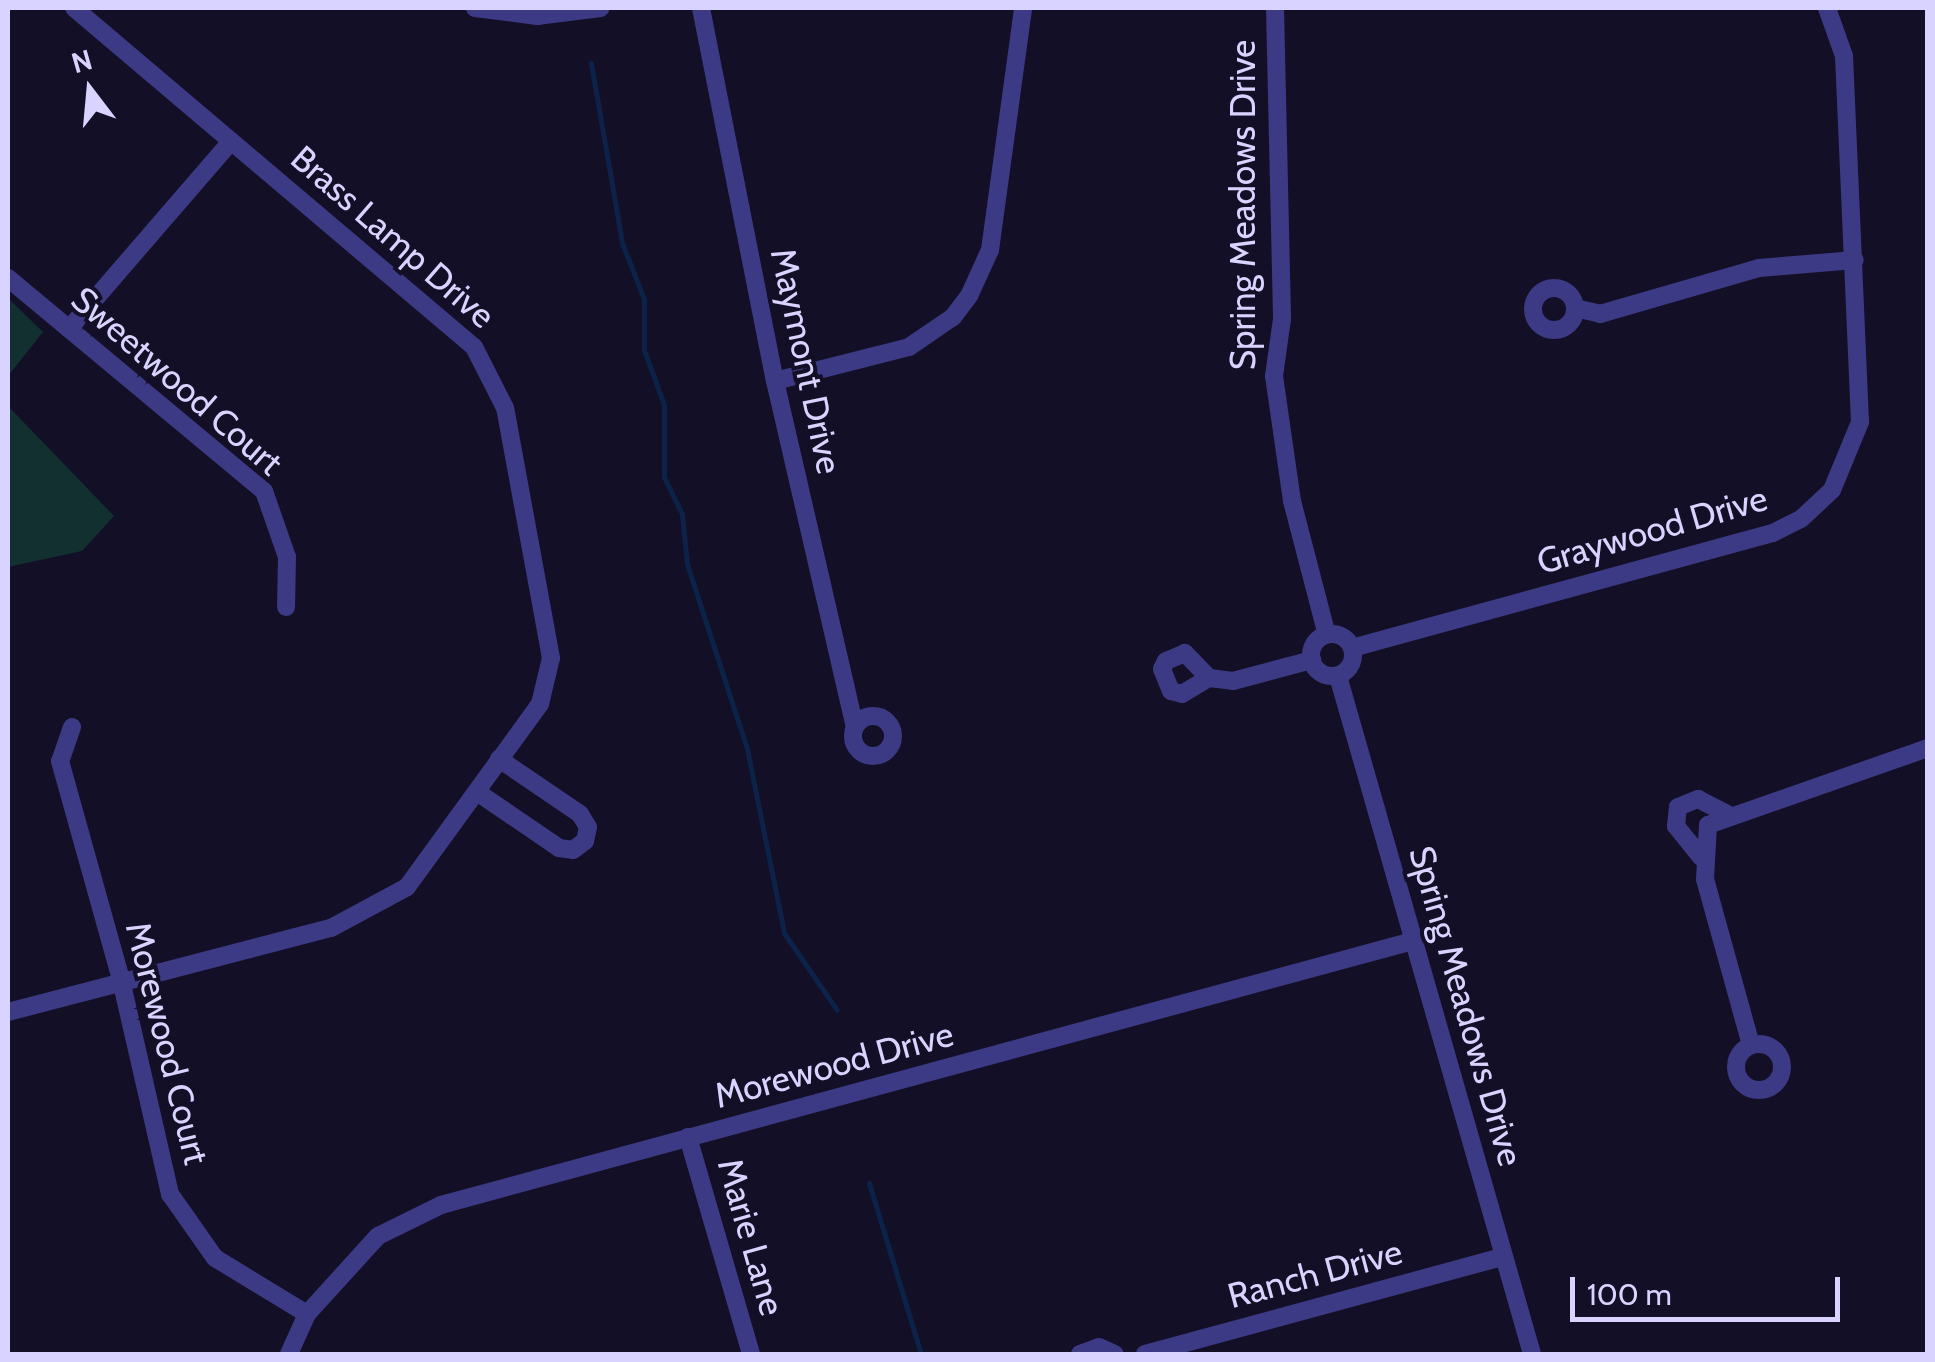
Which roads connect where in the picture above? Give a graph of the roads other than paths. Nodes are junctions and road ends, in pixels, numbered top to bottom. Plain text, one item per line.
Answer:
1 (74, 8) edge
2 (475, 8) edge
3 (600, 8) edge
4 (701, 8) edge
5 (1023, 8) edge
6 (1275, 8) edge
7 (1828, 8) edge
8 (231, 141) junction
9 (1856, 260) junction
10 (8, 278) edge
11 (1575, 308) dead end
12 (69, 329) junction
13 (775, 380) junction
14 (286, 607) dead end
15 (1327, 635) junction
16 (1352, 648) junction
17 (1312, 660) junction
18 (1338, 676) junction
19 (1209, 678) dead end
20 (854, 727) dead end
21 (72, 728) dead end
22 (1928, 748) edge
23 (499, 759) junction
24 (477, 792) junction
25 (1727, 814) junction
26 (1701, 857) junction
27 (1413, 941) junction
28 (120, 980) junction
29 (8, 1012) edge
30 (1752, 1045) dead end
31 (688, 1137) junction
32 (1503, 1256) junction
33 (307, 1314) junction
34 (290, 1354) edge
35 (751, 1354) edge
36 (1080, 1354) edge
37 (1115, 1354) edge
38 (1145, 1354) edge
39 (1532, 1354) edge

1 - 8 street, Brass Lamp Drive
2 - 3 street
4 - 13 street, Maymont Drive
5 - 13 street
6 - 15 street, Spring Meadows Drive
7 - 9 street, Graywood Drive
8 - 12 street
8 - 23 street, Brass Lamp Drive
9 - 11 street
9 - 16 street, Graywood Drive
10 - 12 street, Sweetwood Court
12 - 14 street, Sweetwood Court
13 - 20 street, Maymont Drive
15 - 16 street
15 - 17 street
16 - 18 street
17 - 18 street
17 - 19 street
18 - 27 street, Spring Meadows Drive
21 - 28 street, Morewood Court
22 - 25 street
23 - 24 street, Brass Lamp Drive
23 - 24 street
24 - 28 street, Brass Lamp Drive
25 - 26 street
25 - 26 street
26 - 30 street
27 - 31 street, Morewood Drive
27 - 32 street, Spring Meadows Drive
28 - 29 street, Brass Lamp Drive
28 - 33 street, Morewood Court
31 - 33 street, Morewood Drive
31 - 35 street, Marie Lane
32 - 38 street, Ranch Drive
32 - 39 street, Spring Meadows Drive
33 - 34 street, Morewood Drive
36 - 37 street

